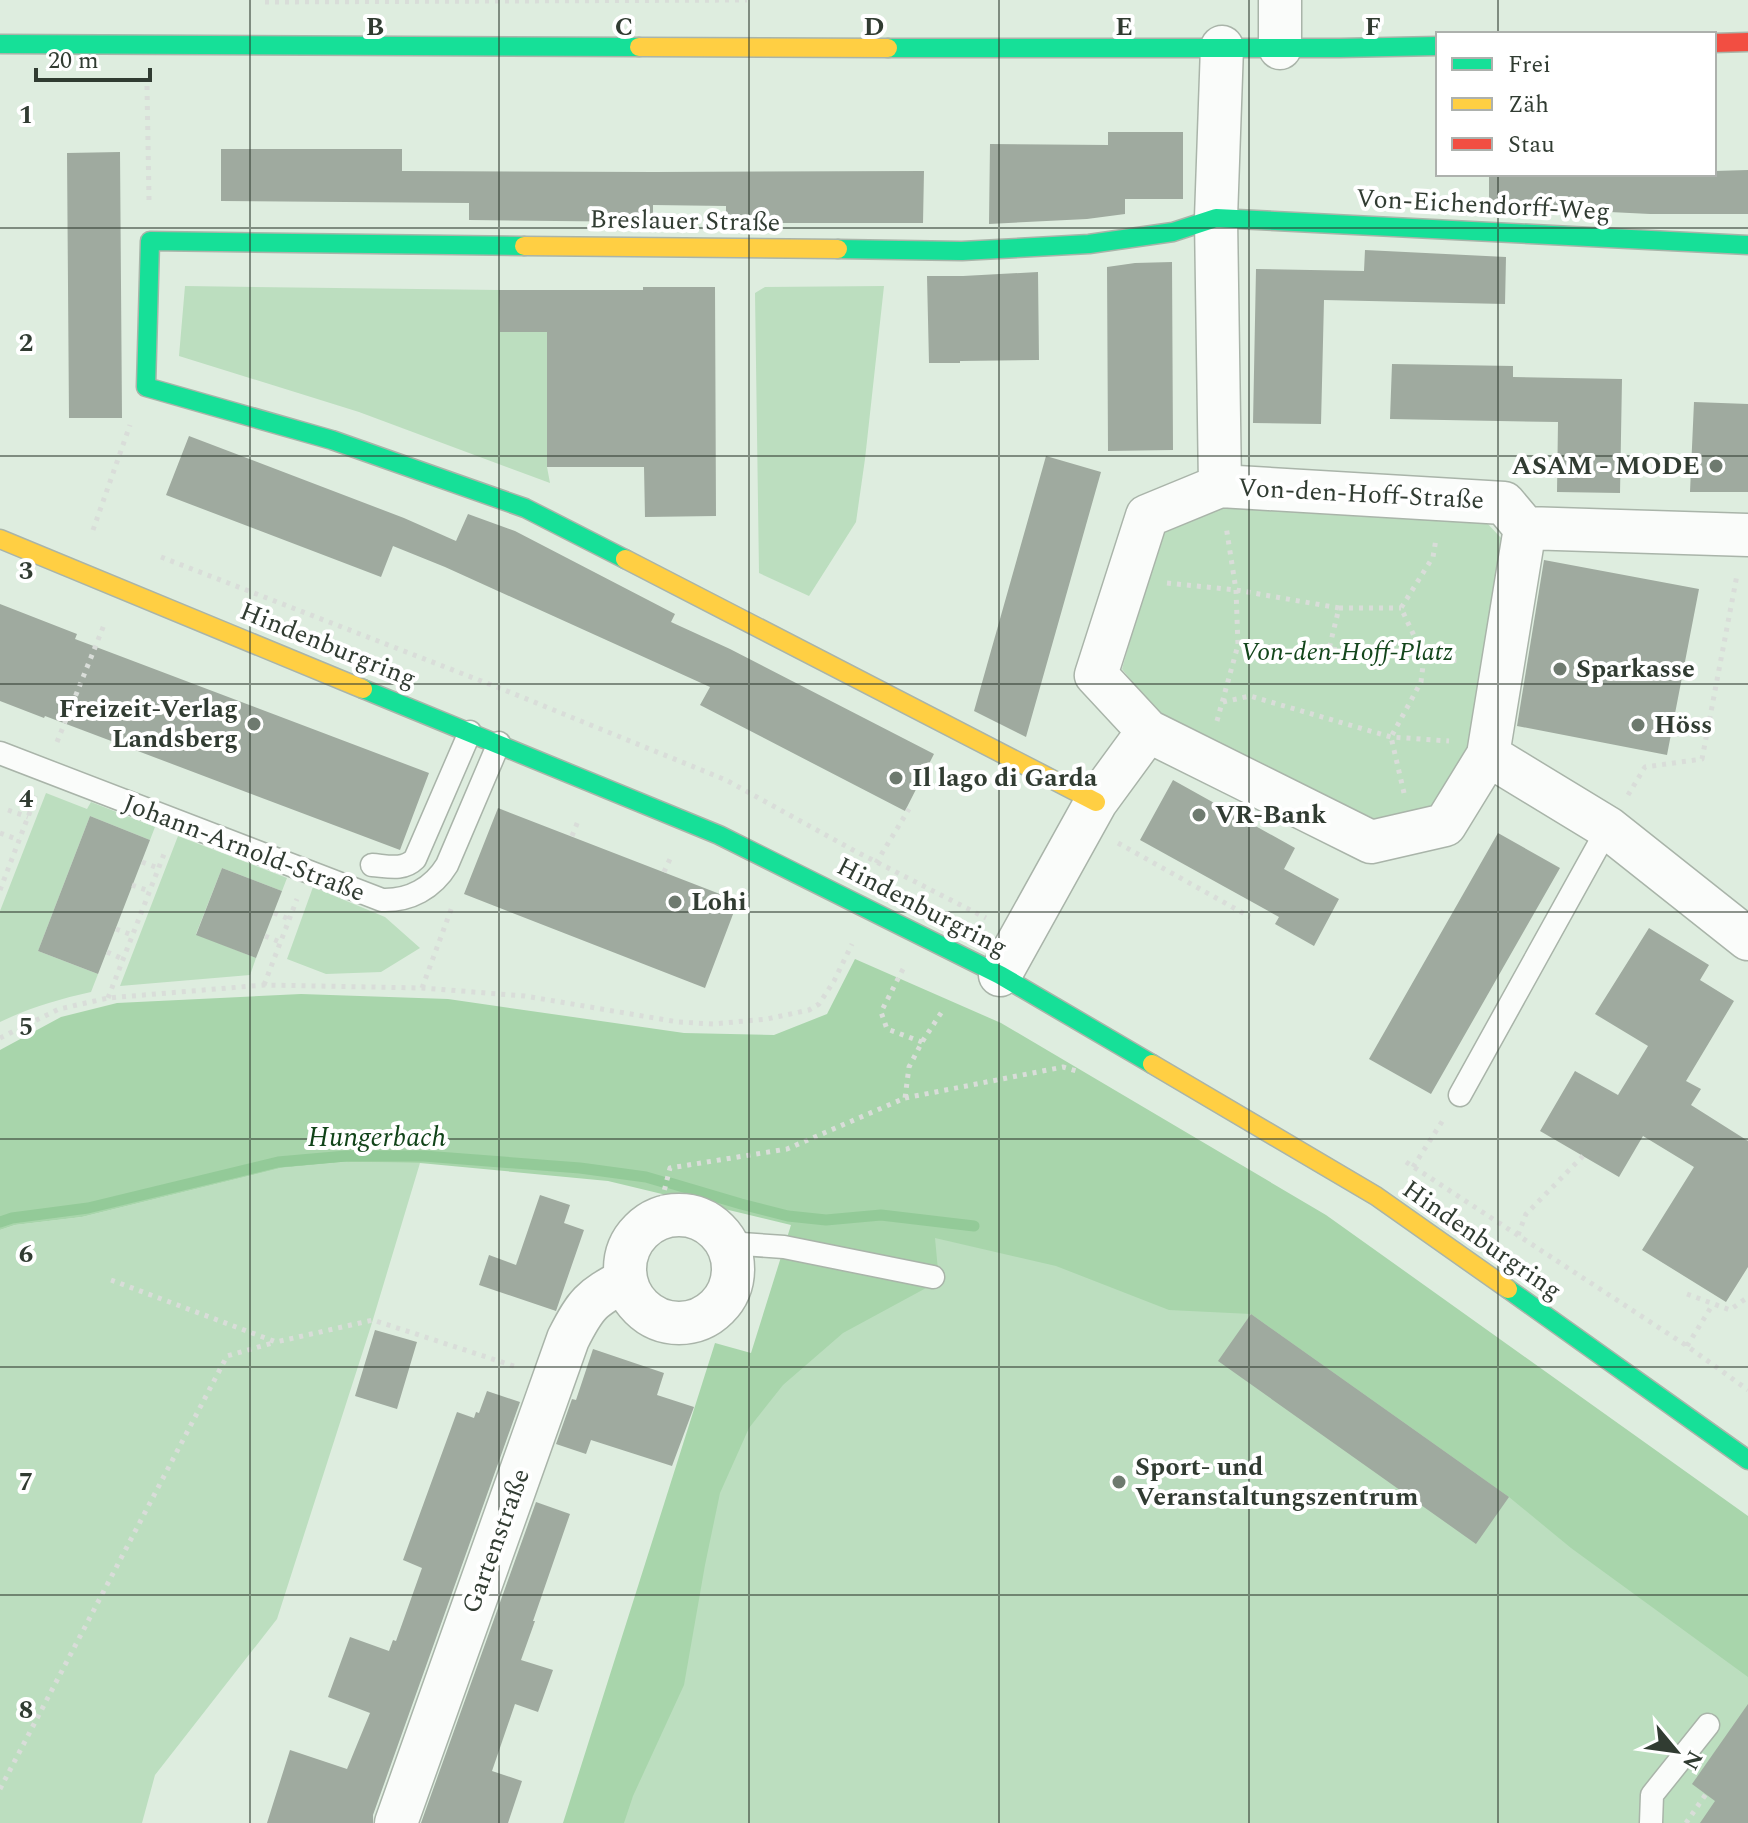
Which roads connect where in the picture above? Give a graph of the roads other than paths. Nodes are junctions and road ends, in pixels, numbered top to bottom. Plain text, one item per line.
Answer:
1 (1280, 0) edge
2 (1748, 42) edge
3 (1716, 43) edge
4 (0, 44) edge
5 (1436, 46) edge
6 (1222, 47) junction
7 (1280, 48) junction
8 (1216, 218) junction
9 (1748, 245) edge
10 (1220, 486) junction
11 (1525, 528) junction
12 (1746, 535) edge
13 (0, 539) edge
14 (1148, 731) junction
15 (470, 732) junction
16 (499, 743) junction
17 (1489, 749) junction
18 (0, 753) edge
19 (1091, 813) junction
20 (1608, 828) junction
21 (372, 865) dead end
22 (1748, 939) edge
23 (1000, 975) junction
24 (1460, 1095) road end
25 (727, 1243) junction
26 (933, 1277) dead end
27 (625, 1280) junction
28 (1748, 1460) edge
29 (1708, 1725) dead end
30 (396, 1823) edge
31 (1651, 1823) edge

1 - 7 street
2 - 3 main road
4 - 6 main road
5 - 7 main road
6 - 7 main road
6 - 8 street, Von-den-Hoff-Straße
8 - 9 main road, Von-Eichendorff-Weg
8 - 10 street, Von-den-Hoff-Straße
8 - 19 main road, Breslauer Straße
10 - 11 street, Von-den-Hoff-Straße
10 - 14 street, Von-den-Hoff-Straße
11 - 12 street
11 - 17 street, Von-den-Hoff-Straße
13 - 15 main road, Hindenburgring
14 - 17 street, Von-den-Hoff-Straße
14 - 19 street
15 - 16 main road, Hindenburgring
15 - 21 lane
16 - 18 lane, Johann-Arnold-Straße
16 - 23 main road, Hindenburgring
17 - 20 street
19 - 23 street
20 - 22 street
20 - 24 lane
23 - 28 main road, Hindenburgring
25 - 26 lane
25 - 27 street
25 - 27 street
27 - 30 street, Gartenstraße
29 - 31 lane

